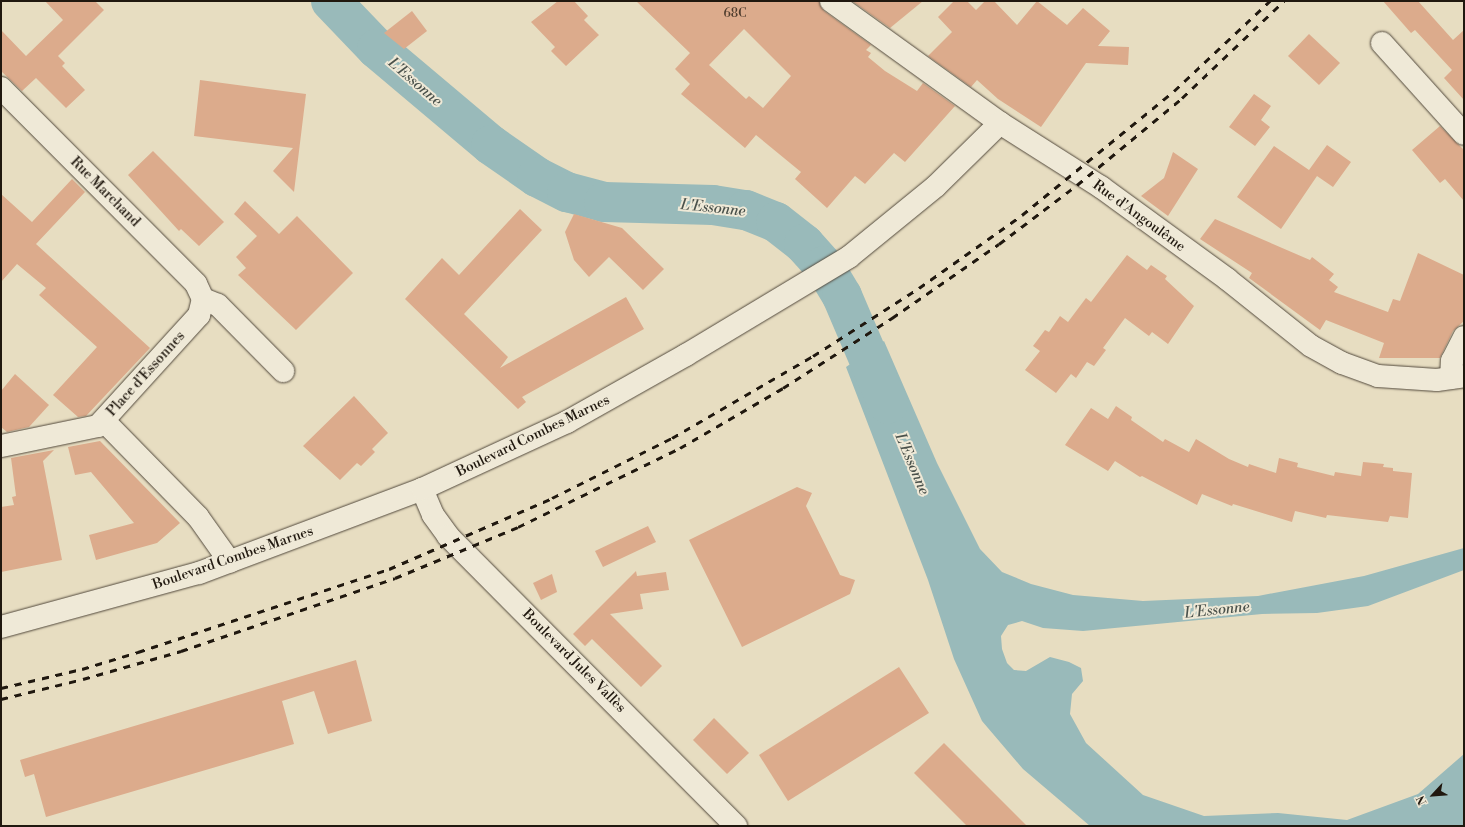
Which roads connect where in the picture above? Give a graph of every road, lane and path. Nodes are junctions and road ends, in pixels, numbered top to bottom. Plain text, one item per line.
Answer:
1 (831, 1) edge
2 (1382, 43) dead end
3 (1, 88) edge
4 (1000, 123) junction
5 (1464, 134) edge
6 (203, 299) junction
7 (1464, 337) edge
8 (283, 371) dead end
9 (1457, 377) edge
10 (104, 421) junction
11 (1, 446) edge
12 (422, 489) junction
13 (230, 562) junction
14 (1, 627) edge
15 (736, 826) edge

1 - 4 street, Rue d'Angoulême
2 - 5 street
3 - 6 street, Rue Marchand
4 - 9 street, Rue d'Angoulême
4 - 12 street, Boulevard Combes Marnes
6 - 8 street
6 - 10 street, Place d'Essonnes
7 - 9 street
10 - 11 street
10 - 13 street, Place d'Essonnes
12 - 13 street, Boulevard Combes Marnes
12 - 15 street, Boulevard Jules Vallès
13 - 14 street, Boulevard Combes Marnes

